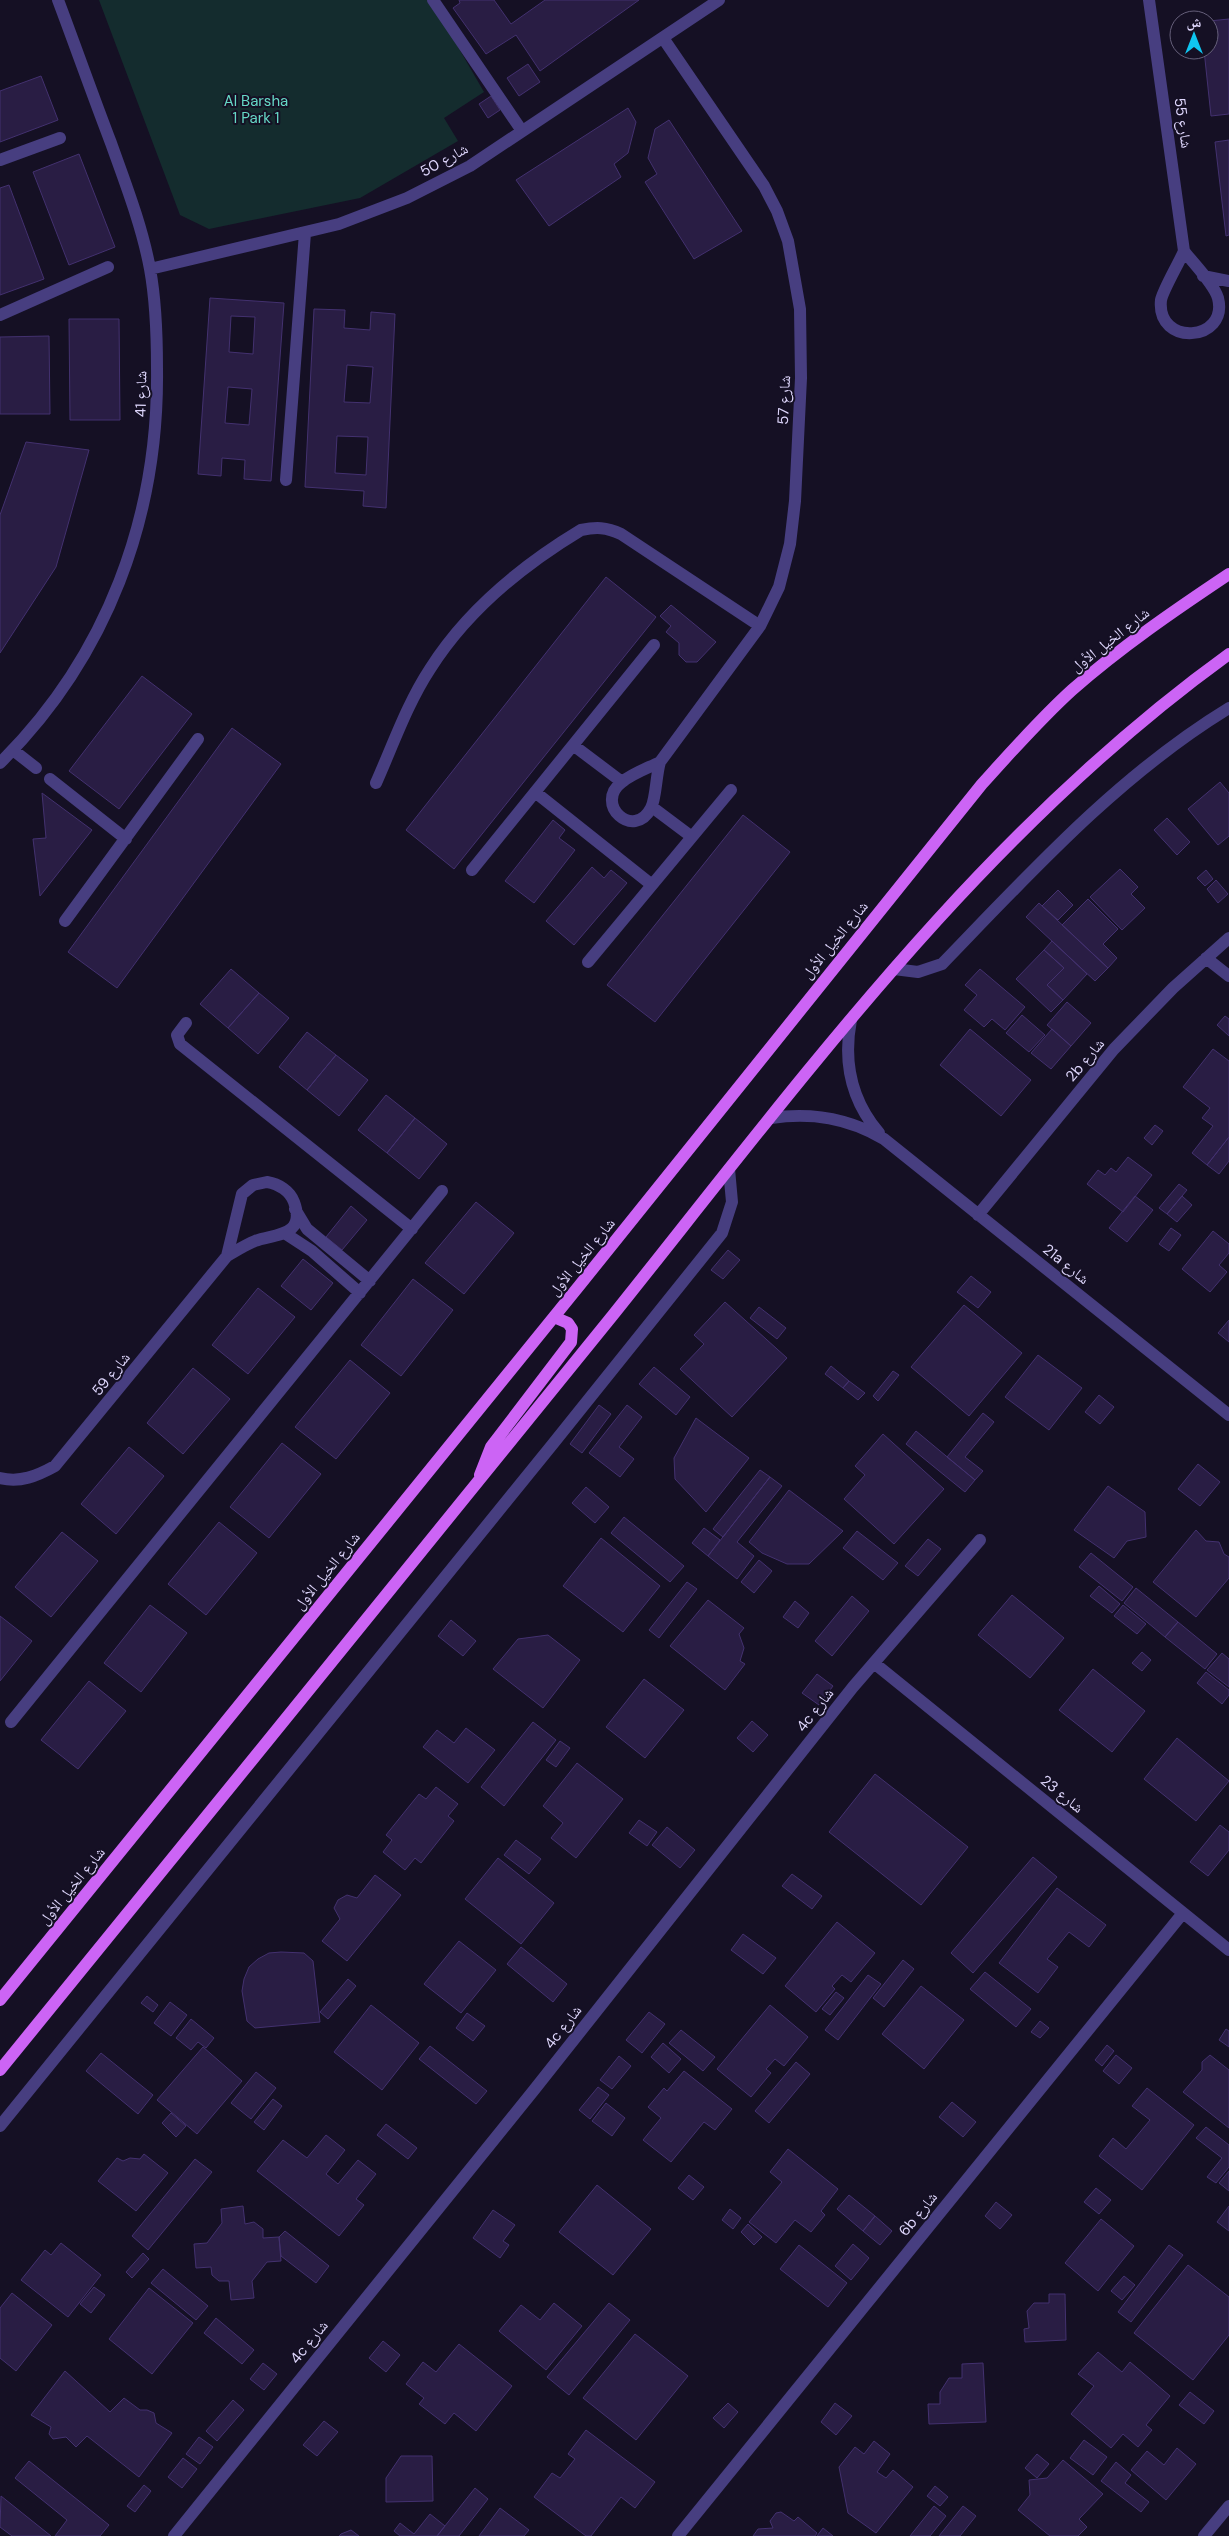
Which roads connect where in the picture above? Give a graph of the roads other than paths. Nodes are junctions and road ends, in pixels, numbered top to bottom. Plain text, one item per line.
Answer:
1 (58, 0) edge
2 (433, 0) edge
3 (719, 0) edge
4 (1149, 0) edge
5 (663, 38) junction
6 (522, 131) junction
7 (60, 138) dead end
8 (0, 160) edge
9 (305, 233) junction
10 (1184, 251) junction
11 (108, 267) dead end
12 (150, 269) junction
13 (1203, 276) junction
14 (1229, 281) edge
15 (1224, 313) edge
16 (0, 315) edge
17 (286, 480) dead end
18 (1229, 574) edge
19 (760, 626) junction
20 (654, 645) dead end
21 (1229, 654) edge
22 (1229, 708) edge
23 (198, 739) dead end
24 (573, 745) junction
25 (13, 750) junction
26 (660, 762) junction
27 (0, 763) edge
28 (36, 768) dead end
29 (50, 779) dead end
30 (622, 782) junction
31 (376, 784) dead end
32 (732, 790) dead end
33 (535, 792) junction
34 (652, 807) junction
35 (692, 837) junction
36 (126, 839) junction
37 (472, 870) dead end
38 (652, 885) junction
39 (65, 921) dead end
40 (1229, 938) edge
41 (1206, 958) junction
42 (588, 962) dead end
43 (894, 969) junction
44 (1229, 976) edge
45 (851, 1020) junction
46 (186, 1023) dead end
47 (771, 1118) junction
48 (884, 1138) junction
49 (729, 1169) junction
50 (442, 1191) dead end
51 (296, 1209) junction
52 (978, 1215) junction
53 (412, 1229) junction
54 (286, 1234) junction
55 (227, 1256) junction
56 (370, 1280) junction
57 (360, 1293) junction
58 (554, 1317) junction
59 (1229, 1415) edge
60 (0, 1478) edge
61 (479, 1480) junction
62 (980, 1540) dead end
63 (874, 1663) junction
64 (11, 1722) dead end
65 (1183, 1913) junction
66 (1229, 1950) edge
67 (0, 2000) edge
68 (0, 2070) edge
69 (0, 2126) edge
70 (1229, 2506) edge
71 (174, 2536) edge
72 (678, 2536) edge
73 (1204, 2536) edge

1 - 12 street, شارع 41
2 - 6 street
3 - 5 street, شارع 50
4 - 10 street, شارع 55
5 - 6 street, شارع 50
5 - 19 street, شارع 57
6 - 9 street, شارع 50
7 - 8 street
9 - 12 street, شارع 50
9 - 17 street
10 - 13 street
10 - 15 street
11 - 16 street
12 - 25 street, شارع 41
13 - 14 street
13 - 15 street
18 - 58 main road, شارع الخيل الأول
19 - 26 street, شارع 57
19 - 31 street
20 - 24 street
21 - 43 main road
22 - 43 street
23 - 36 street
24 - 30 street
24 - 33 street
25 - 27 street, شارع 41
25 - 28 street
26 - 30 street
26 - 34 street
29 - 36 street
30 - 34 street
32 - 35 street
33 - 37 street
33 - 38 street
34 - 35 street
35 - 38 street
36 - 39 street
38 - 42 street
40 - 41 street, 2b شارع
41 - 44 street
41 - 52 street, 2b شارع
43 - 45 main road
45 - 47 main road
45 - 48 street, 21a شارع
46 - 53 street
47 - 48 street, 21a شارع
47 - 49 main road
48 - 52 street, 21a شارع
49 - 61 main road
49 - 69 street
50 - 53 street
51 - 54 street
51 - 55 street
51 - 56 street
52 - 59 street, 21a شارع
53 - 56 street
54 - 55 street
54 - 57 street
55 - 60 street, شارع 59
56 - 57 street
57 - 64 street
58 - 61 main road
58 - 67 main road, شارع الخيل الأول
61 - 68 main road
62 - 63 street, 4c شارع
63 - 65 street, شارع 23
63 - 71 street, 4c شارع
65 - 66 street, شارع 23
65 - 72 street, 6b شارع
70 - 73 street

